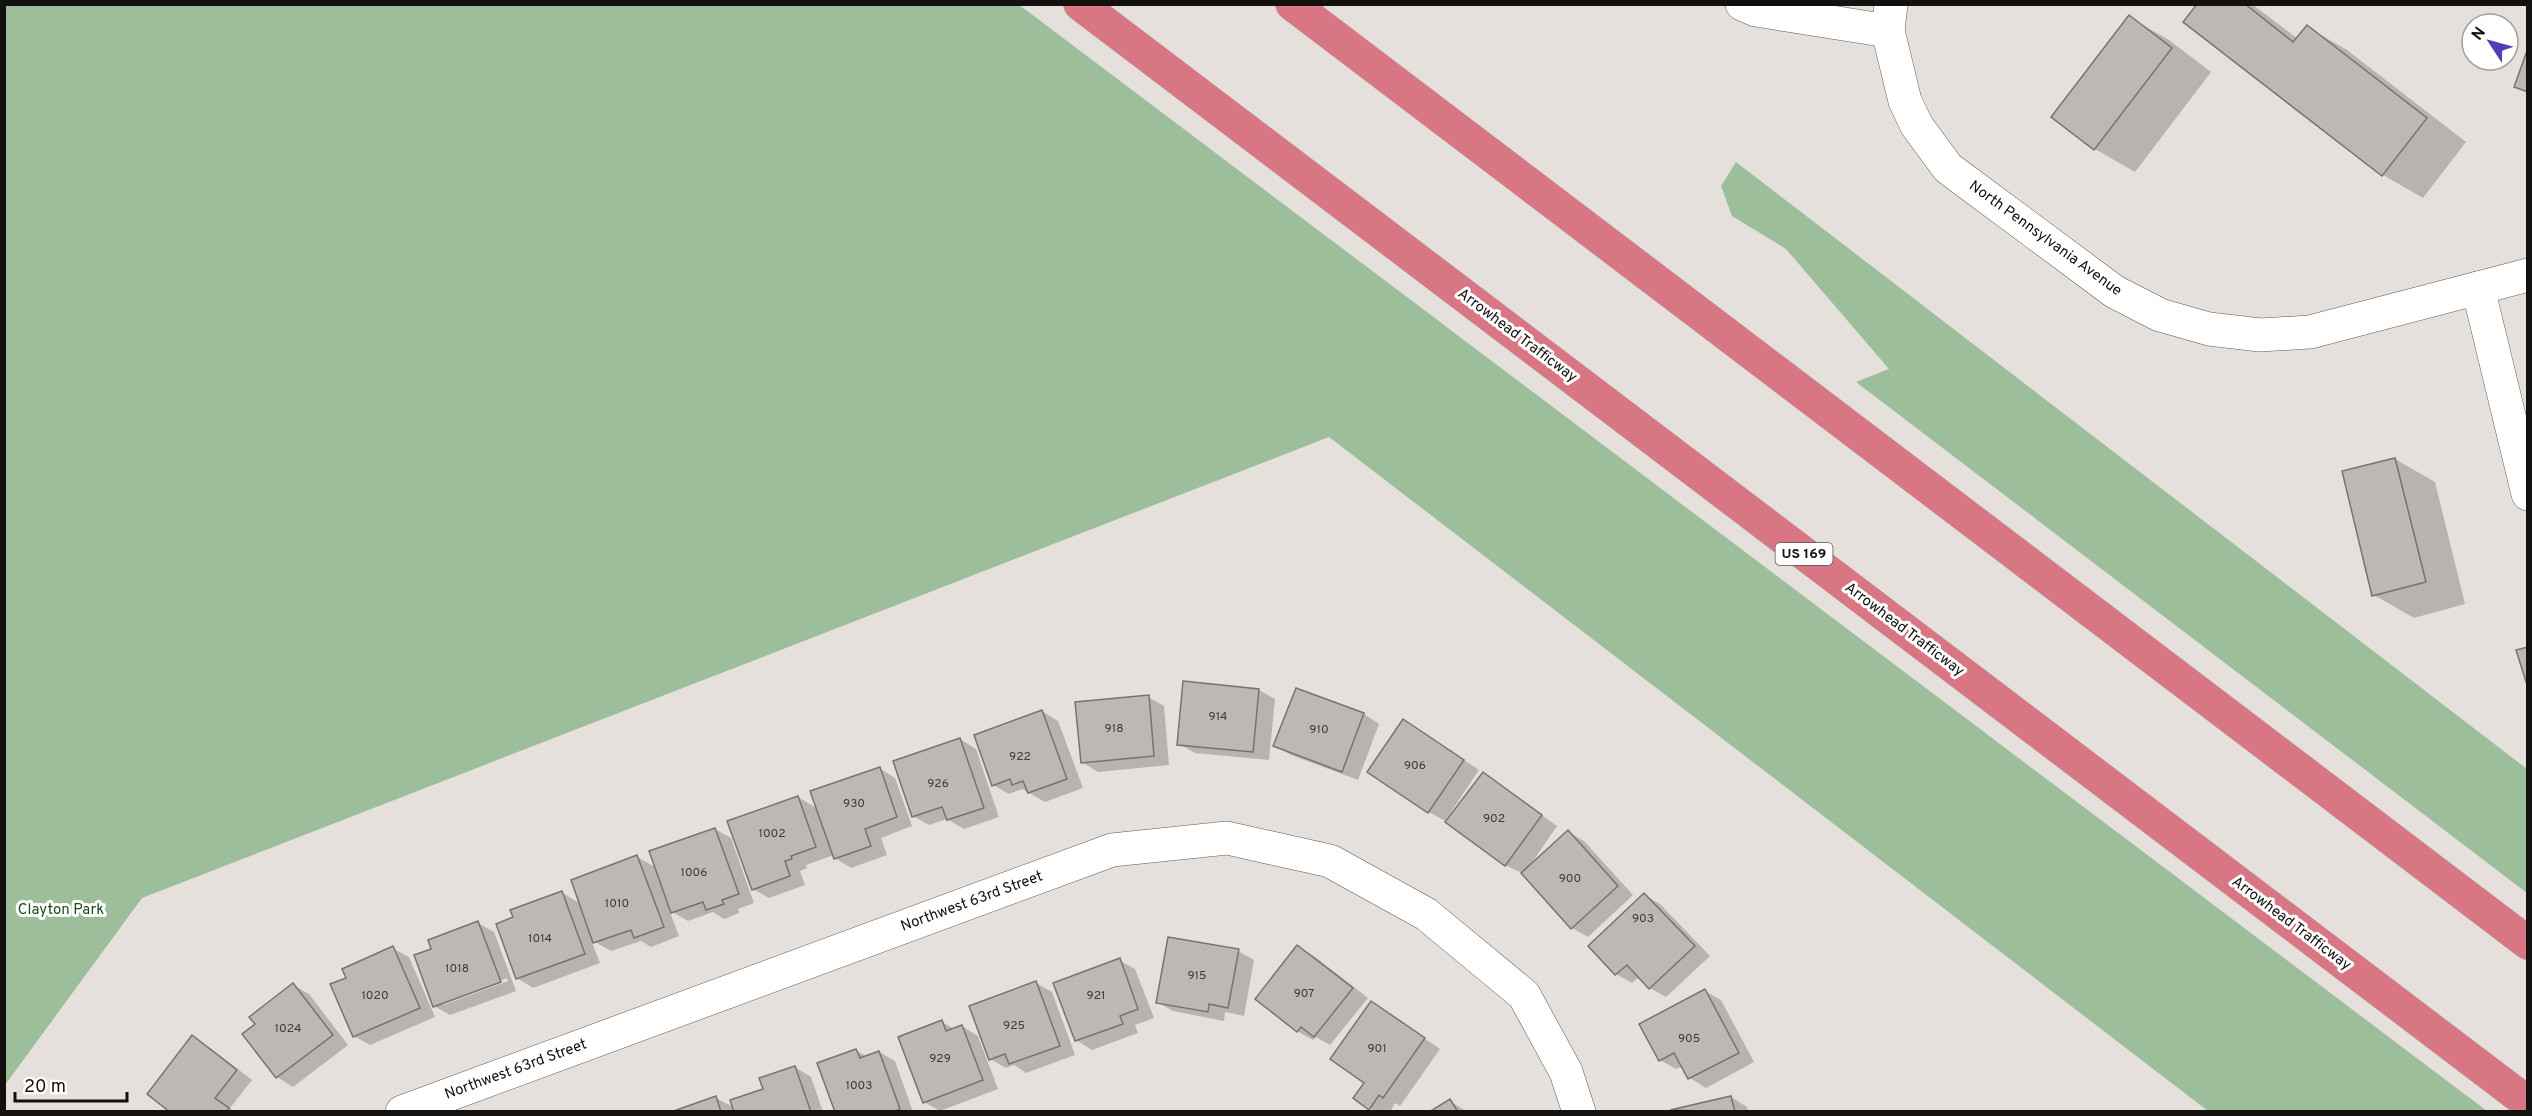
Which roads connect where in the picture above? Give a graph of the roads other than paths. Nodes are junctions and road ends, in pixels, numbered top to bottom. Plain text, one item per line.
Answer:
1 (1080, 4) edge
2 (1292, 4) edge
3 (1742, 4) edge
4 (1889, 18) edge
5 (2528, 275) edge
6 (2478, 288) junction
7 (2528, 494) edge
8 (2528, 943) edge
9 (2528, 1103) edge
10 (402, 1112) edge
11 (1579, 1112) edge

1 - 9 highway, Arrowhead Trafficway / US 169
2 - 8 highway
3 - 4 street
4 - 6 street, North Pennsylvania Avenue
5 - 6 street, North Pennsylvania Avenue
6 - 7 street
10 - 11 street, Northwest 63rd Street

